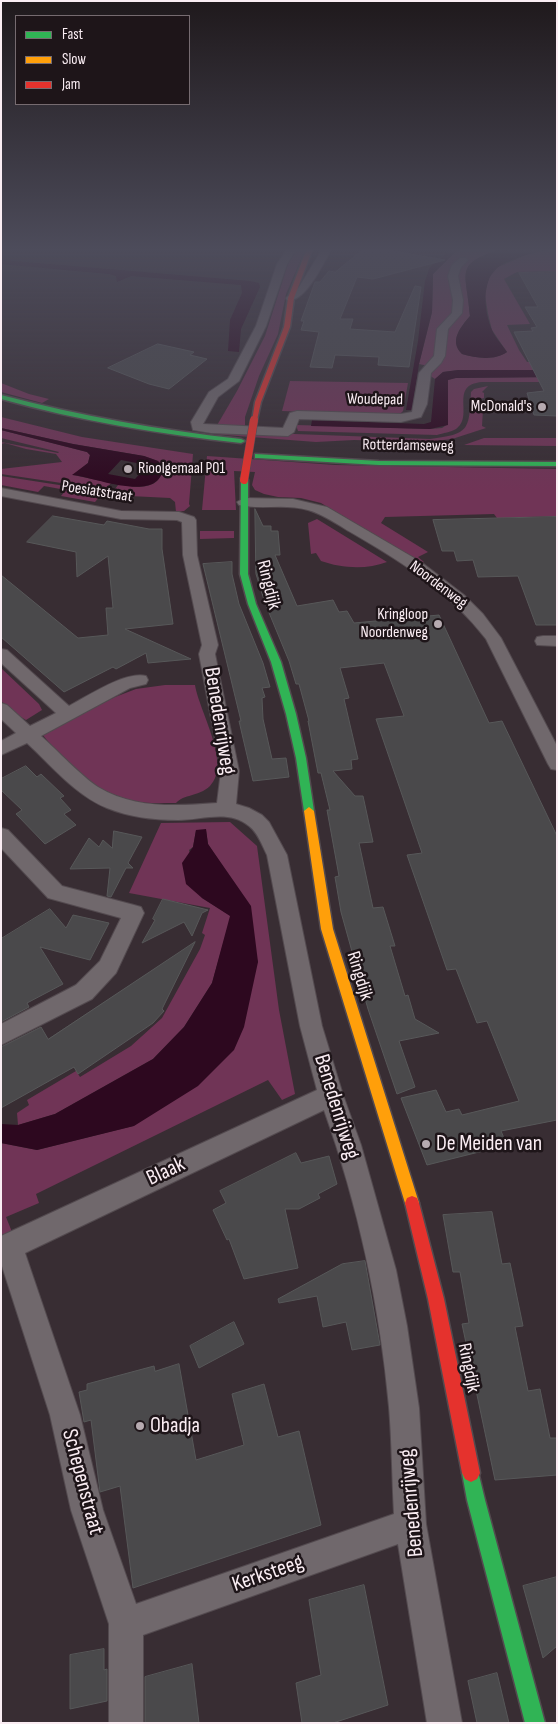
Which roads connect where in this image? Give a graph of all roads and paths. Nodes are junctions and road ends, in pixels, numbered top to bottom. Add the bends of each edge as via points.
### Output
1 (259, 328) edge
2 (286, 328) edge
3 (444, 328) edge
4 (1, 397) edge
5 (241, 441) dead end
6 (258, 456) dead end
7 (557, 464) edge
8 (1, 492) edge
9 (244, 502) junction
10 (187, 518) joint
11 (1, 654) edge
12 (140, 680) dead end
13 (1, 709) edge
14 (68, 714) junction
15 (29, 734) junction
16 (1, 749) edge
17 (557, 764) edge
18 (226, 809) junction
19 (1, 835) edge
20 (1, 1035) edge
21 (331, 1095) junction
22 (5, 1248) edge
23 (410, 1524) junction
24 (126, 1624) junction
25 (126, 1723) edge
26 (445, 1723) edge
27 (535, 1723) edge

1 - 3 street, Woudepad via 233,381 213,395 197,422 198,427 288,432 297,415 411,417 418,414 425,373 438,360
2 - 9 street, Ringdijk, bridge via 258,402 244,480
4 - 5 street via 97,421
6 - 7 street, Rotterdamseweg via 378,462
8 - 10 street, Poesiatstraat via 121,515
9 - 17 street, Noordenweg via 289,502 322,510 422,571 465,603 493,638
9 - 27 street, Ringdijk via 244,574 291,714 301,758 327,929 406,1180 436,1299 476,1500
10 - 18 street, Benedenrijweg via 190,522 190,555 210,645 208,654 230,771
11 - 14 street
12 - 14 street via 124,684
13 - 15 street
14 - 15 street
15 - 16 street
15 - 18 street via 90,791 114,803 137,810 180,813
18 - 21 street, Benedenrijweg via 255,820 277,856 311,1026
19 - 20 street via 55,892 134,912 108,967 84,992
21 - 22 street, Blaak
21 - 23 street, Benedenrijweg via 349,1146 380,1261 393,1326 404,1408
22 - 24 street, Schepenstraat via 65,1415 87,1510
23 - 24 street, Kerksteeg
23 - 26 street, Benedenrijweg
24 - 25 street, Schepenstraat

